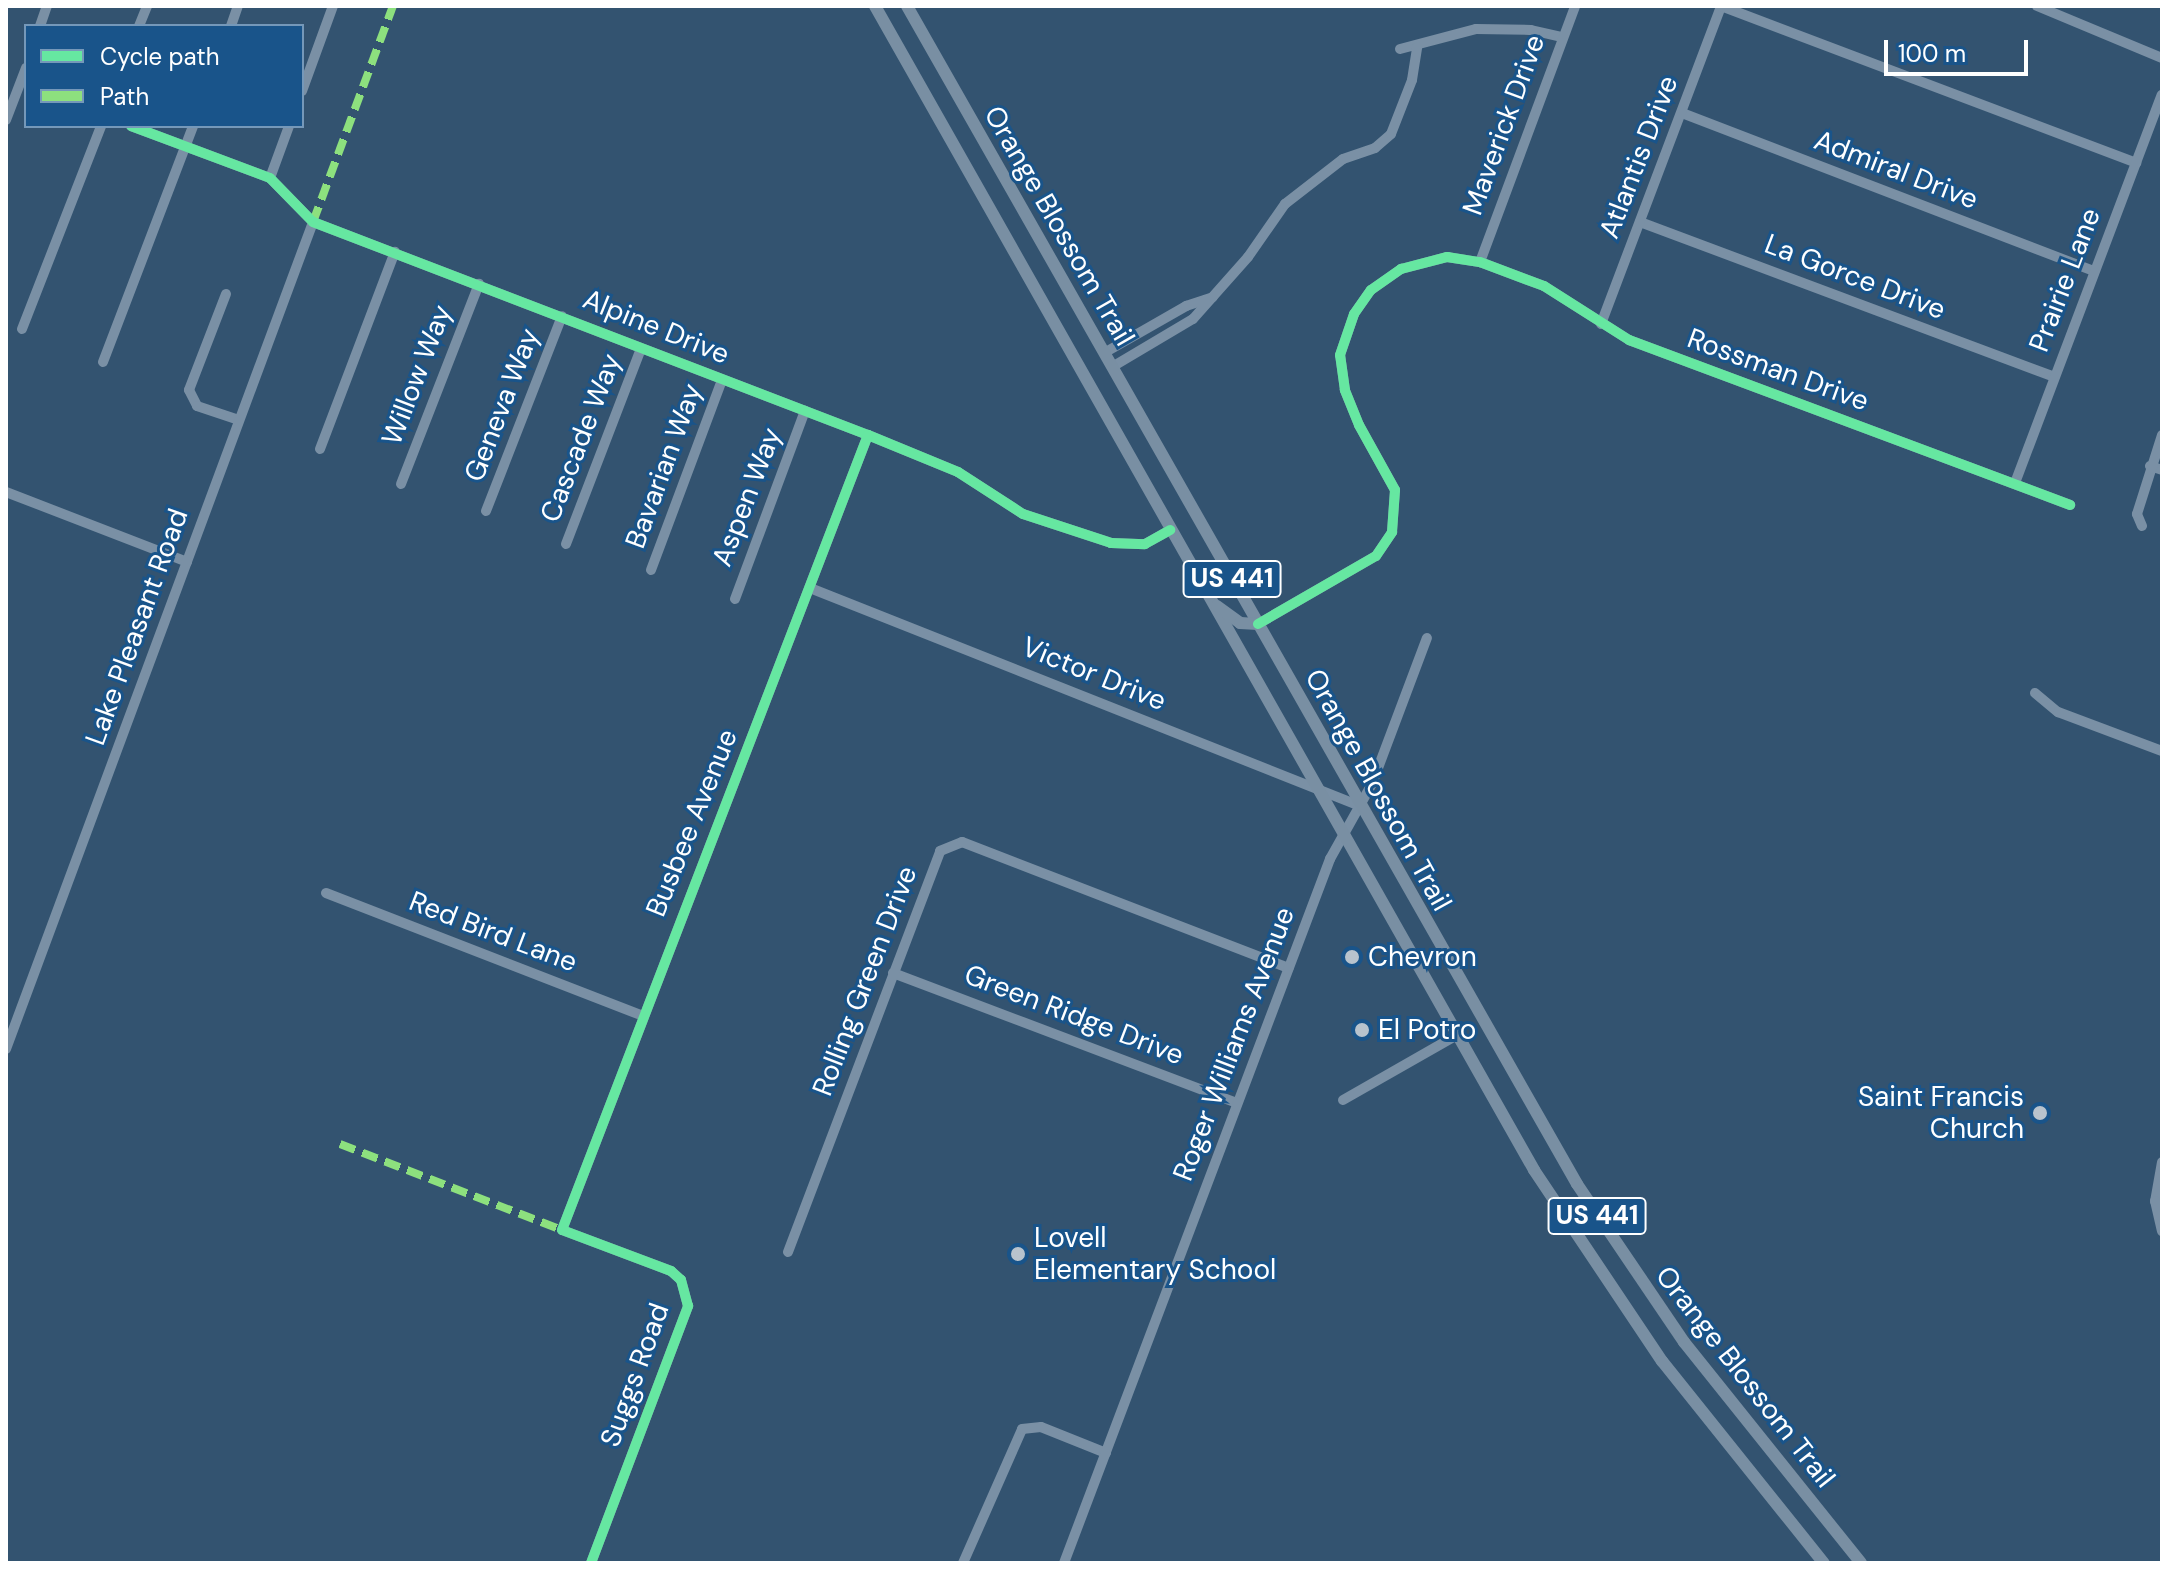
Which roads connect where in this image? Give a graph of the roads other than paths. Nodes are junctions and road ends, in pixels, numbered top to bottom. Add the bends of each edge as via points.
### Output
1 (333, 6) edge
2 (875, 6) edge
3 (907, 6) edge
4 (1575, 6) edge
5 (1721, 6) edge
6 (2037, 6) edge
7 (1562, 37) junction
8 (1417, 47) junction
9 (1400, 49) dead end
10 (2162, 58) edge
11 (23, 85) edge
12 (304, 86) edge
13 (2162, 95) edge
14 (1682, 113) junction
15 (6, 120) edge
16 (100, 128) edge
17 (136, 128) edge
18 (192, 128) edge
19 (288, 128) edge
20 (984, 141) junction
21 (184, 148) junction
22 (959, 155) junction
23 (2136, 163) junction
24 (270, 178) junction
25 (313, 222) junction
26 (1640, 222) junction
27 (395, 252) junction
28 (1480, 262) junction
29 (2093, 271) junction
30 (479, 284) junction
31 (226, 294) dead end
32 (1215, 297) junction
33 (562, 316) junction
34 (1601, 324) junction
35 (22, 329) dead end
36 (641, 349) junction
37 (1104, 353) junction
38 (103, 362) dead end
39 (1112, 367) junction
40 (2054, 377) junction
41 (722, 380) junction
42 (805, 411) junction
43 (236, 419) junction
44 (868, 435) junction
45 (2162, 435) edge
46 (320, 449) dead end
47 (2150, 466) junction
48 (2162, 470) edge
49 (2015, 483) junction
50 (401, 484) dead end
51 (6, 492) edge
52 (2070, 505) dead end
53 (486, 511) dead end
54 (2142, 526) dead end
55 (1170, 530) junction
56 (566, 544) dead end
57 (187, 562) junction
58 (651, 570) dead end
59 (810, 588) junction
60 (735, 599) dead end
61 (1211, 602) junction
62 (1258, 624) junction
63 (1427, 638) dead end
64 (2035, 693) dead end
65 (2162, 751) edge
66 (1316, 787) junction
67 (1360, 806) junction
68 (1343, 835) junction
69 (326, 893) dead end
70 (1289, 968) junction
71 (893, 973) junction
72 (643, 1016) junction
73 (1481, 1022) junction
74 (1457, 1035) junction
75 (6, 1049) edge
76 (1343, 1100) dead end
77 (1237, 1103) junction
78 (2162, 1162) edge
79 (562, 1230) joint
80 (2162, 1231) edge
81 (1612, 1239) junction
82 (788, 1252) dead end
83 (1589, 1255) junction
84 (1764, 1445) junction
85 (1106, 1453) junction
86 (1743, 1463) junction
87 (591, 1563) edge
88 (963, 1563) edge
89 (1064, 1563) edge
90 (1824, 1563) edge
91 (1861, 1563) edge

1 - 12 street
2 - 22 main road, Orange Blossom Trail / US 441
3 - 20 main road, Orange Blossom Trail / US 441
4 - 7 street, Maverick Drive
5 - 14 street, Atlantis Drive
5 - 23 street
6 - 10 street
7 - 8 street via 1520,28 1476,29
7 - 28 street, Maverick Drive
8 - 9 street
8 - 32 street via 1412,80 1391,134 1375,148 1343,159 1285,204
11 - 15 street
13 - 23 street, Prairie Lane
14 - 26 street, Atlantis Drive
14 - 29 street, Admiral Drive
16 - 35 street
17 - 21 street, Alpine Drive
18 - 21 street
19 - 24 street
20 - 22 main road
20 - 37 main road, Orange Blossom Trail / US 441
21 - 24 street, Alpine Drive
21 - 38 street
22 - 55 main road, Orange Blossom Trail / US 441
23 - 29 street, Prairie Lane
24 - 25 street, Alpine Drive
25 - 27 street, Alpine Drive
25 - 43 street, Lake Pleasant Road
26 - 34 street, Atlantis Drive
26 - 40 street, La Gorce Drive
27 - 30 street, Alpine Drive
27 - 46 street
28 - 34 street, Rossman Drive via 1544,286
28 - 62 street, Rossman Drive via 1447,257 1401,269 1371,290 1354,314 1340,355 1345,390 1395,490 1395,524 1376,556
29 - 40 street, Prairie Lane
30 - 33 street, Alpine Drive
30 - 50 street, Willow Way
31 - 43 street via 189,390 197,406
32 - 37 street via 1186,306
32 - 39 street via 1193,319
33 - 36 street, Alpine Drive
33 - 53 street, Geneva Way
34 - 49 street, Rossman Drive via 1629,340
36 - 41 street, Alpine Drive
36 - 56 street, Cascade Way
37 - 39 main road, Orange Blossom Trail / US 441
39 - 62 main road, Orange Blossom Trail / US 441
40 - 49 street, Prairie Lane
41 - 42 street, Alpine Drive
41 - 58 street, Bavarian Way
42 - 44 street, Alpine Drive
42 - 60 street, Aspen Way
43 - 57 street, Lake Pleasant Road
44 - 55 street, Alpine Drive via 958,472 1023,514 1111,543 1145,544
44 - 59 street, Busbee Avenue
45 - 47 street
47 - 48 street
47 - 54 street via 2137,514
49 - 52 street, Rossman Drive
51 - 57 street
55 - 61 main road, Orange Blossom Trail / US 441
57 - 75 street, Lake Pleasant Road
59 - 66 street, Victor Drive
59 - 72 street, Busbee Avenue
61 - 62 main road via 1240,623
61 - 66 main road, Orange Blossom Trail / US 441
62 - 67 main road, Orange Blossom Trail / US 441
63 - 67 street, Roger Williams Avenue
64 - 65 street via 2058,712
66 - 67 street, Victor Drive
66 - 68 main road, Orange Blossom Trail / US 441
67 - 68 street, Roger Williams Avenue
67 - 73 main road, Orange Blossom Trail / US 441
68 - 70 street, Roger Williams Avenue
68 - 74 main road, Orange Blossom Trail / US 441
69 - 72 street, Red Bird Lane
70 - 71 street, Rolling Green Drive via 962,842 940,851
70 - 77 street, Roger Williams Avenue
71 - 77 street, Green Ridge Drive
71 - 82 street, Rolling Green Drive
72 - 79 street, Busbee Avenue
73 - 74 main road
73 - 81 main road, Orange Blossom Trail / US 441
74 - 76 street
74 - 83 main road, Orange Blossom Trail / US 441
77 - 85 street, Roger Williams Avenue
78 - 80 street via 2155,1201
79 - 87 street, Suggs Road via 671,1271 681,1280 688,1306
81 - 83 main road
81 - 84 main road, Orange Blossom Trail / US 441
83 - 86 main road, Orange Blossom Trail / US 441
84 - 86 main road
84 - 91 main road, Orange Blossom Trail / US 441
85 - 88 street via 1041,1427 1022,1429
85 - 89 street, Roger Williams Avenue
86 - 90 main road, Orange Blossom Trail / US 441

